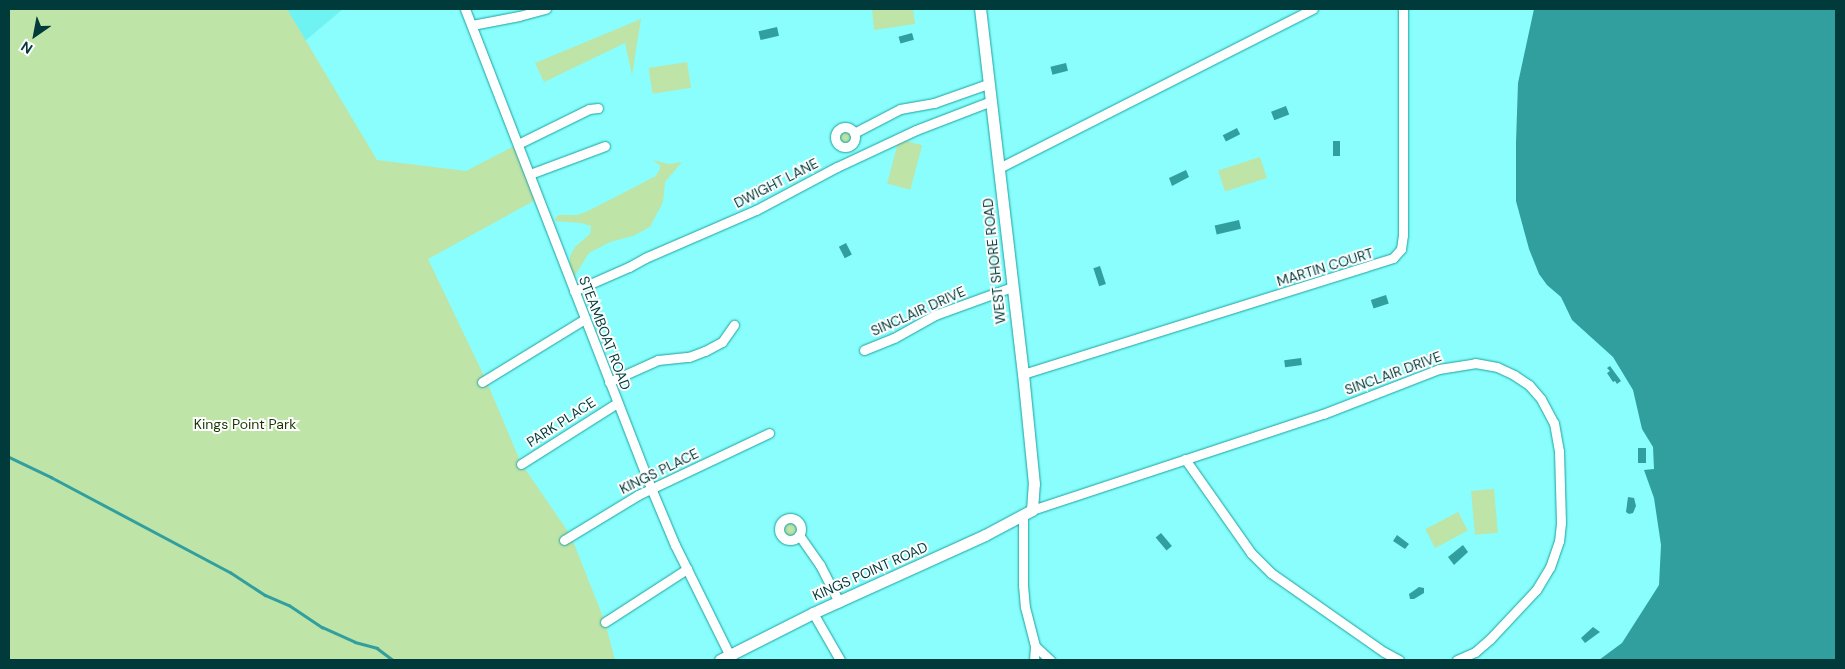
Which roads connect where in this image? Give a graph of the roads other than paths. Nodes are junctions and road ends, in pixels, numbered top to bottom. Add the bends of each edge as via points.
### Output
1 (465, 9) edge
2 (546, 9) edge
3 (980, 9) edge
4 (1313, 9) edge
5 (1403, 9) edge
6 (472, 25) junction
7 (988, 84) junction
8 (990, 101) junction
9 (598, 108) dead end
10 (854, 133) dead end
11 (518, 144) junction
12 (605, 146) dead end
13 (999, 168) junction
14 (530, 174) junction
15 (1012, 286) junction
16 (574, 291) junction
17 (585, 319) junction
18 (734, 325) dead end
19 (864, 350) dead end
20 (1022, 374) junction
21 (482, 382) dead end
22 (609, 382) junction
23 (617, 403) junction
24 (769, 433) dead end
25 (1185, 459) junction
26 (521, 464) dead end
27 (651, 488) junction
28 (1027, 513) junction
29 (798, 536) dead end
30 (564, 540) dead end
31 (686, 569) junction
32 (838, 602) junction
33 (813, 613) junction
34 (606, 622) dead end
35 (1035, 646) junction
36 (727, 658) edge
37 (840, 660) edge
38 (1034, 660) edge
39 (1050, 660) edge
40 (1399, 660) edge
41 (1458, 660) edge

1 - 6 street, STEAMBOAT ROAD
2 - 6 street
3 - 7 main road, WEST SHORE ROAD
4 - 13 street
5 - 20 street, MARTIN COURT via 1403,235 1401,249 1394,258
6 - 11 street, STEAMBOAT ROAD
7 - 8 main road, WEST SHORE ROAD
7 - 10 street via 934,103 900,109
8 - 13 main road, WEST SHORE ROAD
8 - 16 street, DWIGHT LANE via 916,130 756,210
9 - 11 street via 589,108
11 - 14 street, STEAMBOAT ROAD
12 - 14 street
13 - 15 main road, WEST SHORE ROAD
14 - 16 street, STEAMBOAT ROAD
15 - 19 street, SINCLAIR DRIVE via 935,315 894,338
15 - 20 main road, WEST SHORE ROAD
16 - 17 street, STEAMBOAT ROAD
17 - 21 street
17 - 22 street, STEAMBOAT ROAD
18 - 22 street via 722,342 704,351 689,357 658,360
20 - 28 main road, WEST SHORE ROAD via 1034,484
22 - 23 street, STEAMBOAT ROAD
23 - 26 street, PARK PLACE
23 - 27 street, STEAMBOAT ROAD
24 - 27 street, KINGS PLACE
25 - 28 street, SINCLAIR DRIVE
25 - 40 street via 1251,553 1271,573
25 - 41 street, SINCLAIR DRIVE via 1323,414 1457,365 1475,363 1497,367 1530,385 1548,410 1557,435 1559,541 1550,568 1536,590 1490,639 1475,652
27 - 30 street, KINGS PLACE
27 - 31 street, STEAMBOAT ROAD
28 - 32 main road, KINGS POINT ROAD
28 - 35 street via 1025,608
29 - 32 street via 814,555
31 - 34 street
31 - 36 street, STEAMBOAT ROAD
32 - 33 main road, KINGS POINT ROAD
33 - 36 main road, KINGS POINT ROAD
33 - 37 street
35 - 38 street
35 - 39 street

